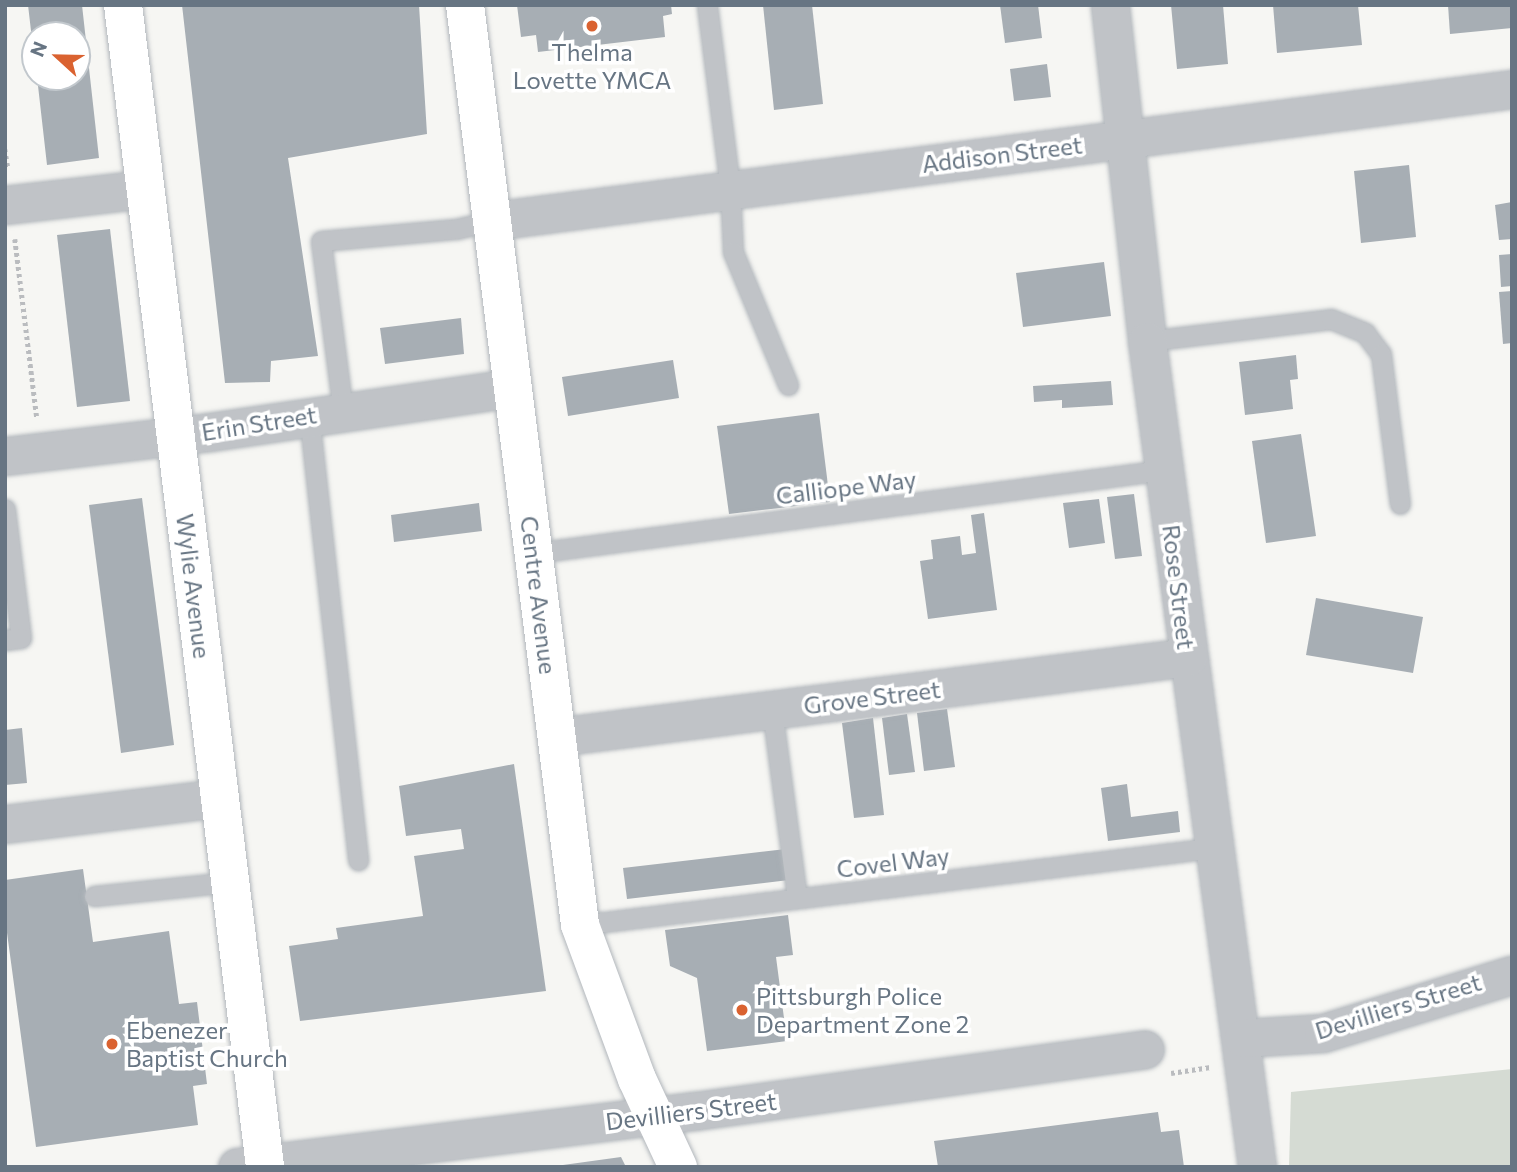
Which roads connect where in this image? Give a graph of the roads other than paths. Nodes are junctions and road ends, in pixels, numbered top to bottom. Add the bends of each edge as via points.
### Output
1 (122, 5) edge
2 (465, 5) edge
3 (707, 5) edge
4 (1110, 5) edge
5 (1512, 89) edge
6 (1126, 138) junction
7 (730, 188) junction
8 (145, 190) junction
9 (9, 203) edge
10 (492, 221) junction
11 (1147, 341) junction
12 (789, 385) dead end
13 (513, 388) junction
14 (326, 413) junction
15 (175, 436) junction
16 (5, 456) edge
17 (1164, 470) junction
18 (1400, 504) dead end
19 (5, 509) edge
20 (534, 553) junction
21 (5, 640) edge
22 (1188, 657) junction
23 (772, 710) junction
24 (556, 737) junction
25 (220, 798) junction
26 (5, 824) edge
27 (1212, 848) junction
28 (358, 860) dead end
29 (230, 882) junction
30 (94, 896) dead end
31 (797, 898) junction
32 (580, 925) junction
33 (1512, 975) edge
34 (1243, 1038) junction
35 (1144, 1049) dead end
36 (655, 1116) junction
37 (417, 1156) edge
38 (256, 1165) edge
39 (678, 1167) edge
40 (1257, 1167) edge

1 - 8 main road, Wylie Avenue
2 - 10 main road, Centre Avenue
3 - 7 lane
4 - 6 street, Rose Street
5 - 6 street, Addison Street
6 - 7 street, Addison Street
6 - 11 street, Rose Street
7 - 10 street, Addison Street
7 - 12 lane via 733,252
8 - 9 street
8 - 15 main road, Wylie Avenue
10 - 13 main road, Centre Avenue
10 - 14 lane via 456,229 321,241
11 - 17 street, Rose Street
11 - 18 lane via 1331,318 1365,333 1381,354
13 - 14 street, Erin Street
13 - 20 main road, Centre Avenue
14 - 15 street, Erin Street
14 - 28 lane
15 - 16 street, Erin Street
15 - 25 main road, Wylie Avenue
17 - 20 lane, Calliope Way
17 - 22 street, Rose Street
19 - 21 lane via 21,638
20 - 24 main road, Centre Avenue
22 - 23 street, Grove Street
22 - 27 street, Rose Street
23 - 24 street, Grove Street
23 - 31 lane
24 - 32 main road, Centre Avenue
25 - 26 street
25 - 29 main road, Wylie Avenue
27 - 31 lane, Covel Way
27 - 34 street, Rose Street
29 - 30 lane
29 - 38 main road, Wylie Avenue
31 - 32 lane, Covel Way
32 - 36 main road, Centre Avenue via 607,1005
33 - 34 street, Devilliers Street via 1323,1033
34 - 40 street, Rose Street
35 - 36 street, Devilliers Street
36 - 37 street, Devilliers Street
36 - 39 main road, Centre Avenue
37 - 38 street, Devilliers Street

